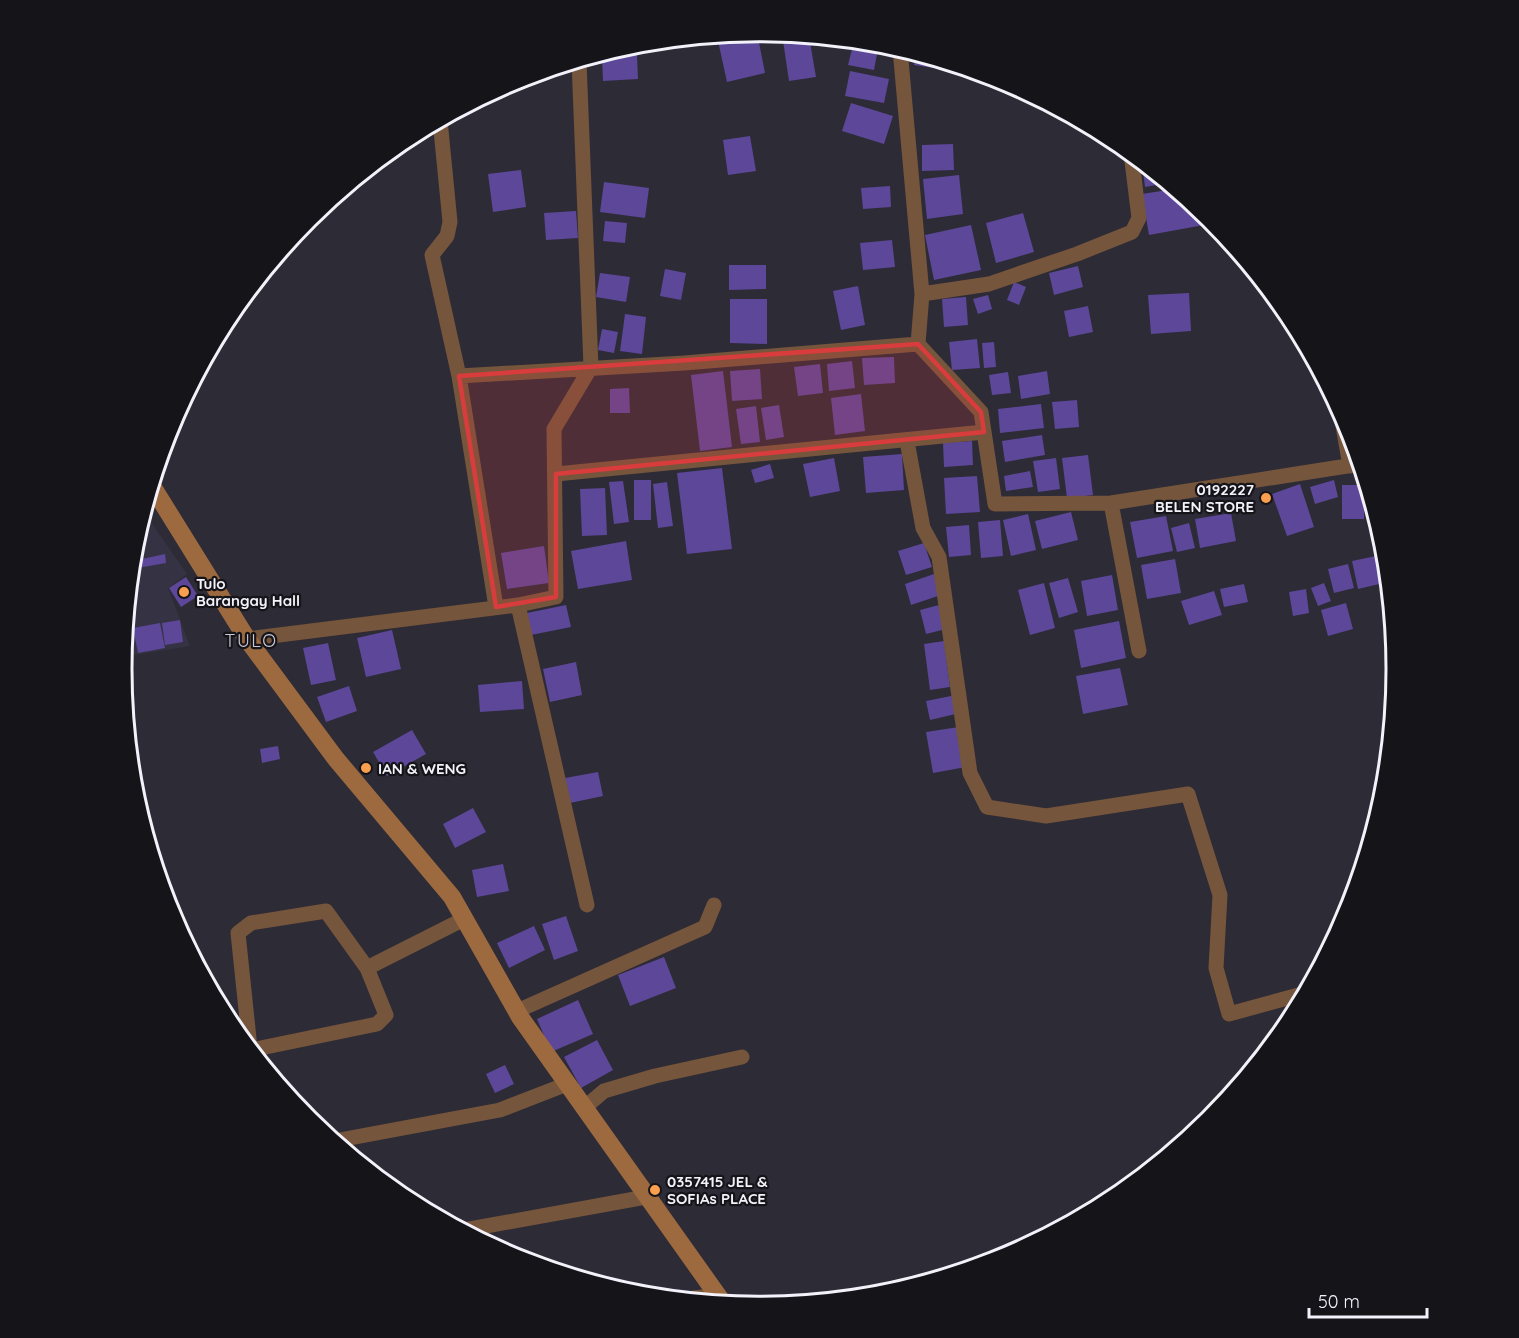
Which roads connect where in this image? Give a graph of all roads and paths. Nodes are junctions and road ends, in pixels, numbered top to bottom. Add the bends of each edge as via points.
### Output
1 (901, 58) edge
2 (579, 68) edge
3 (441, 129) edge
4 (1133, 166) edge
5 (922, 294) junction
6 (918, 344) junction
7 (591, 367) junction
8 (459, 376) junction
9 (984, 432) junction
10 (907, 441) junction
11 (1352, 465) edge
12 (556, 474) junction
13 (158, 495) edge
14 (1111, 502) junction
15 (518, 605) junction
16 (496, 607) junction
17 (247, 639) junction
18 (1139, 651) dead end
19 (587, 905) dead end
20 (714, 905) dead end
21 (464, 919) junction
22 (368, 968) junction
23 (1293, 996) edge
24 (517, 1011) junction
25 (249, 1033) edge
26 (259, 1047) edge
27 (741, 1057) dead end
28 (567, 1084) junction
29 (584, 1108) junction
30 (345, 1139) edge
31 (646, 1197) junction
32 (476, 1228) edge
33 (717, 1295) edge

1 - 5 street
2 - 7 street
3 - 8 street via 450,222 447,236 432,255
4 - 5 street via 1139,218 1132,232 988,284
5 - 6 street
6 - 7 street
6 - 9 street via 981,412
7 - 8 street
7 - 12 street via 554,429
8 - 16 street
9 - 10 street
9 - 14 street via 995,504
10 - 12 street
10 - 23 street via 923,528 939,557 970,773 987,807 1046,816 1188,794 1220,895 1216,968 1229,1014
11 - 14 street
12 - 15 street via 556,597
13 - 17 street
14 - 18 street
15 - 16 street
15 - 19 street
16 - 17 street
17 - 21 street via 336,759 452,897
20 - 24 street via 705,927
21 - 22 street
21 - 24 street
22 - 25 street via 326,910 251,923 238,933
22 - 26 street via 386,1015 377,1024
24 - 28 street
27 - 29 street via 604,1091
28 - 29 street
28 - 30 street via 500,1110
29 - 31 street
31 - 32 street
31 - 33 street

